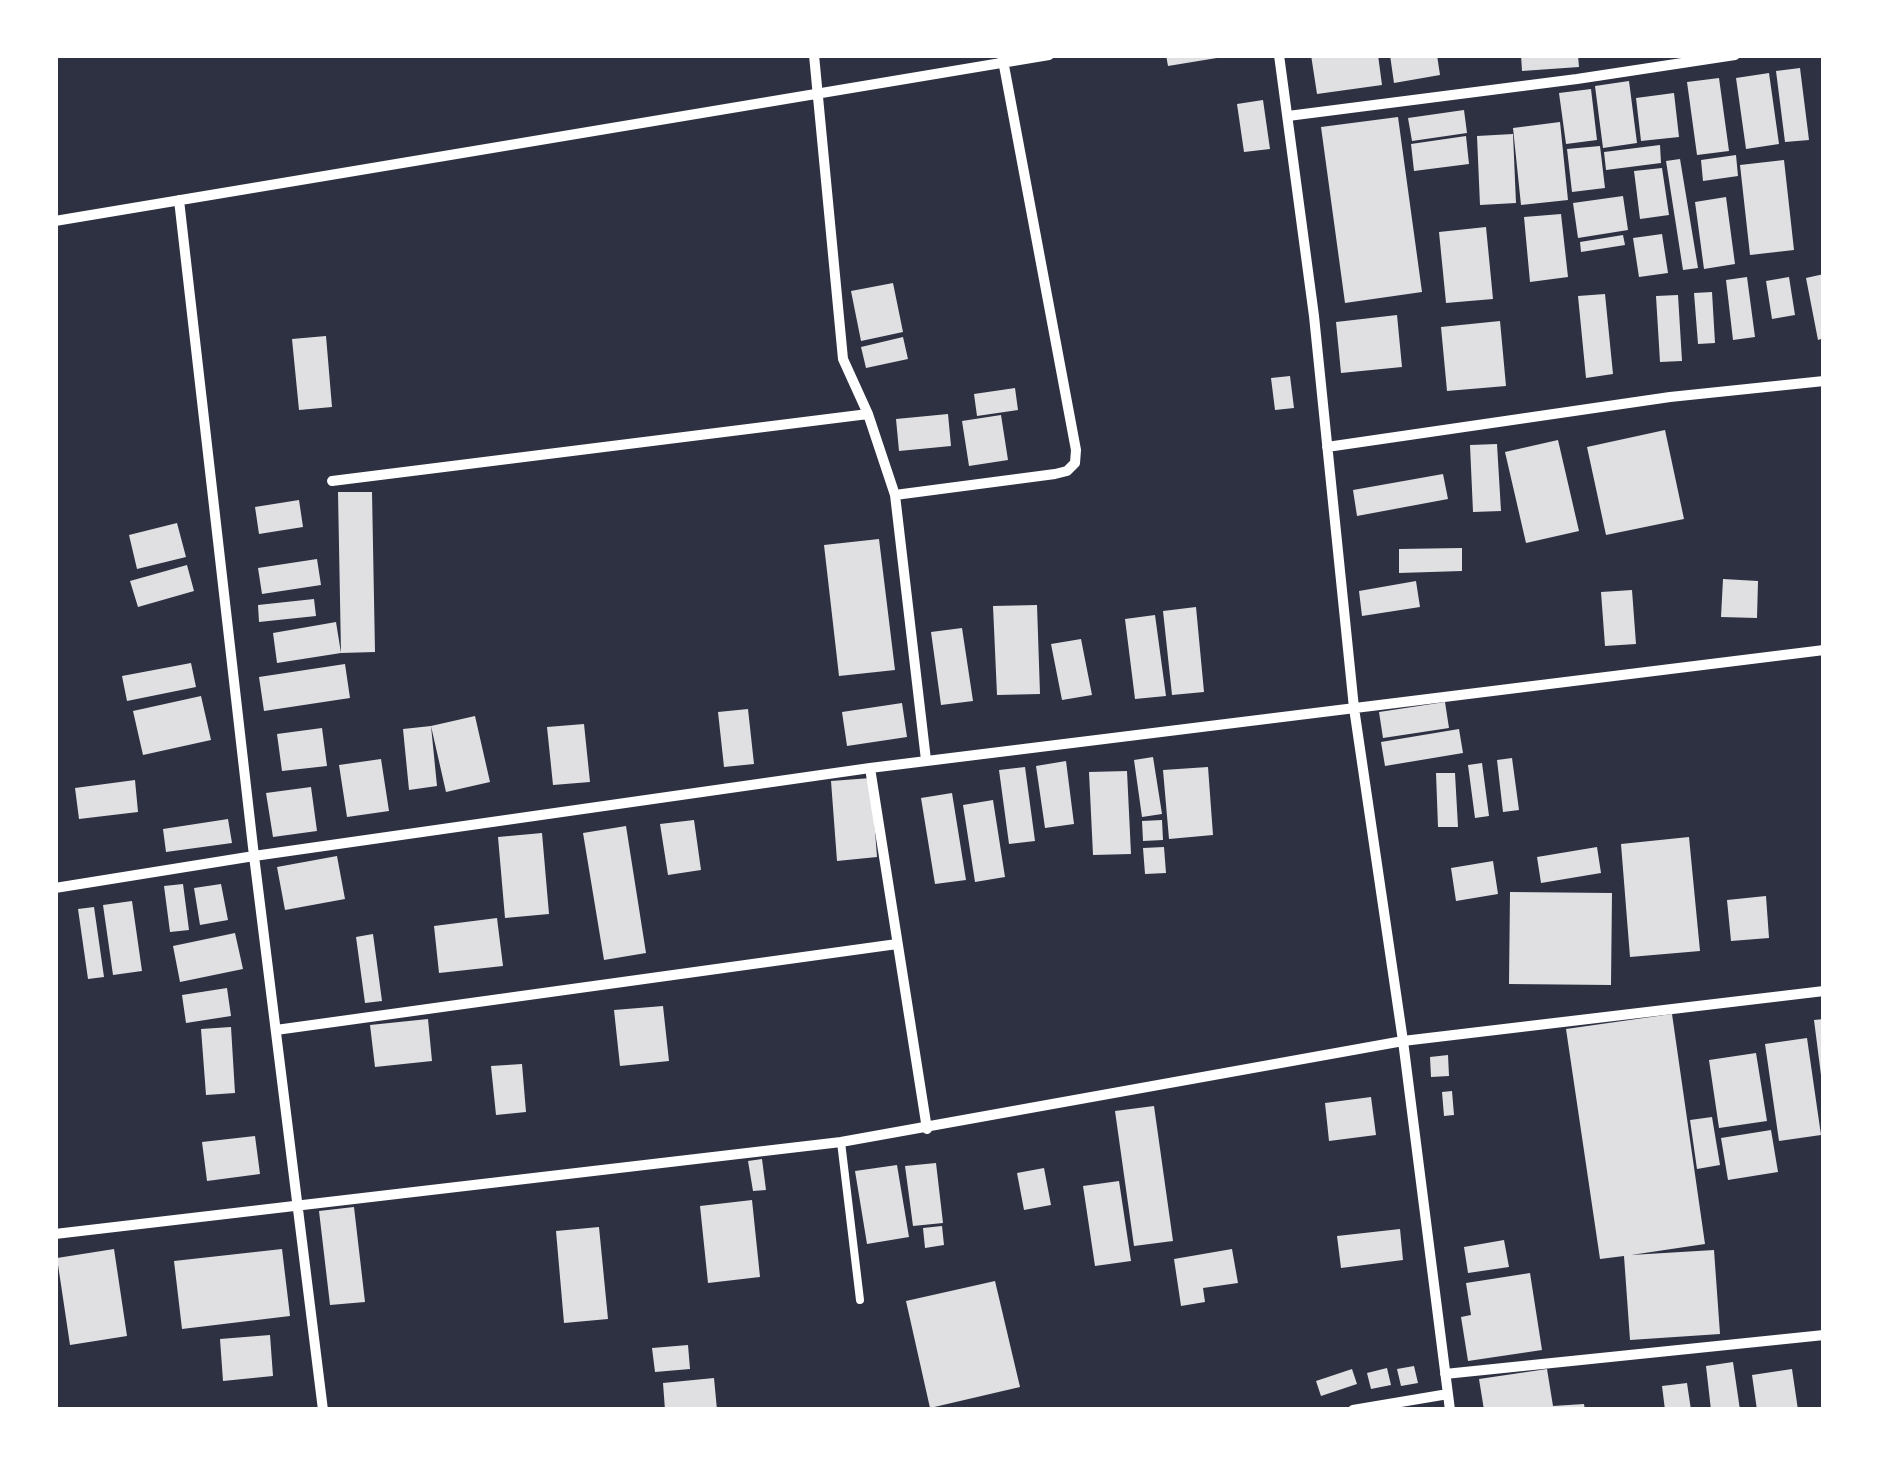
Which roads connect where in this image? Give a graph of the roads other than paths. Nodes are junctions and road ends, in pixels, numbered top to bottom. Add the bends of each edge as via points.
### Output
1 (814, 55) edge
2 (1048, 55) edge
3 (1279, 55) edge
4 (1735, 55) edge
5 (1003, 60) edge
6 (818, 96) junction
7 (1288, 116) junction
8 (179, 200) junction
9 (55, 222) edge
10 (1824, 382) edge
11 (868, 414) junction
12 (1327, 448) junction
13 (332, 481) dead end
14 (895, 495) junction
15 (1824, 650) edge
16 (1354, 708) junction
17 (926, 760) junction
18 (870, 768) junction
19 (254, 856) junction
20 (55, 888) edge
21 (897, 944) junction
22 (1824, 991) edge
23 (276, 1030) junction
24 (1403, 1041) junction
25 (927, 1129) junction
26 (841, 1142) junction
27 (299, 1203) junction
28 (55, 1234) edge
29 (860, 1300) dead end
30 (1824, 1335) edge
31 (1445, 1374) junction
32 (1448, 1394) junction
33 (323, 1410) edge
34 (1353, 1410) edge
35 (1450, 1410) edge

1 - 6 street
2 - 5 street
3 - 7 street
4 - 7 street
5 - 6 street
5 - 14 street via 1075,462 1055,474
6 - 8 street
6 - 11 street via 843,359
7 - 12 street
8 - 9 street
8 - 19 street
10 - 12 street via 1670,396
11 - 13 street
11 - 14 street
12 - 16 street
14 - 17 street
15 - 16 street
16 - 17 street
16 - 24 street
17 - 18 street
18 - 19 street
18 - 21 street
19 - 20 street
19 - 23 street
21 - 23 street
21 - 25 street
22 - 24 street
23 - 27 street
24 - 25 street
24 - 31 street
25 - 26 street
26 - 27 street
26 - 29 lane
27 - 28 street
27 - 33 street
30 - 31 street
31 - 32 street
32 - 34 street
32 - 35 street

